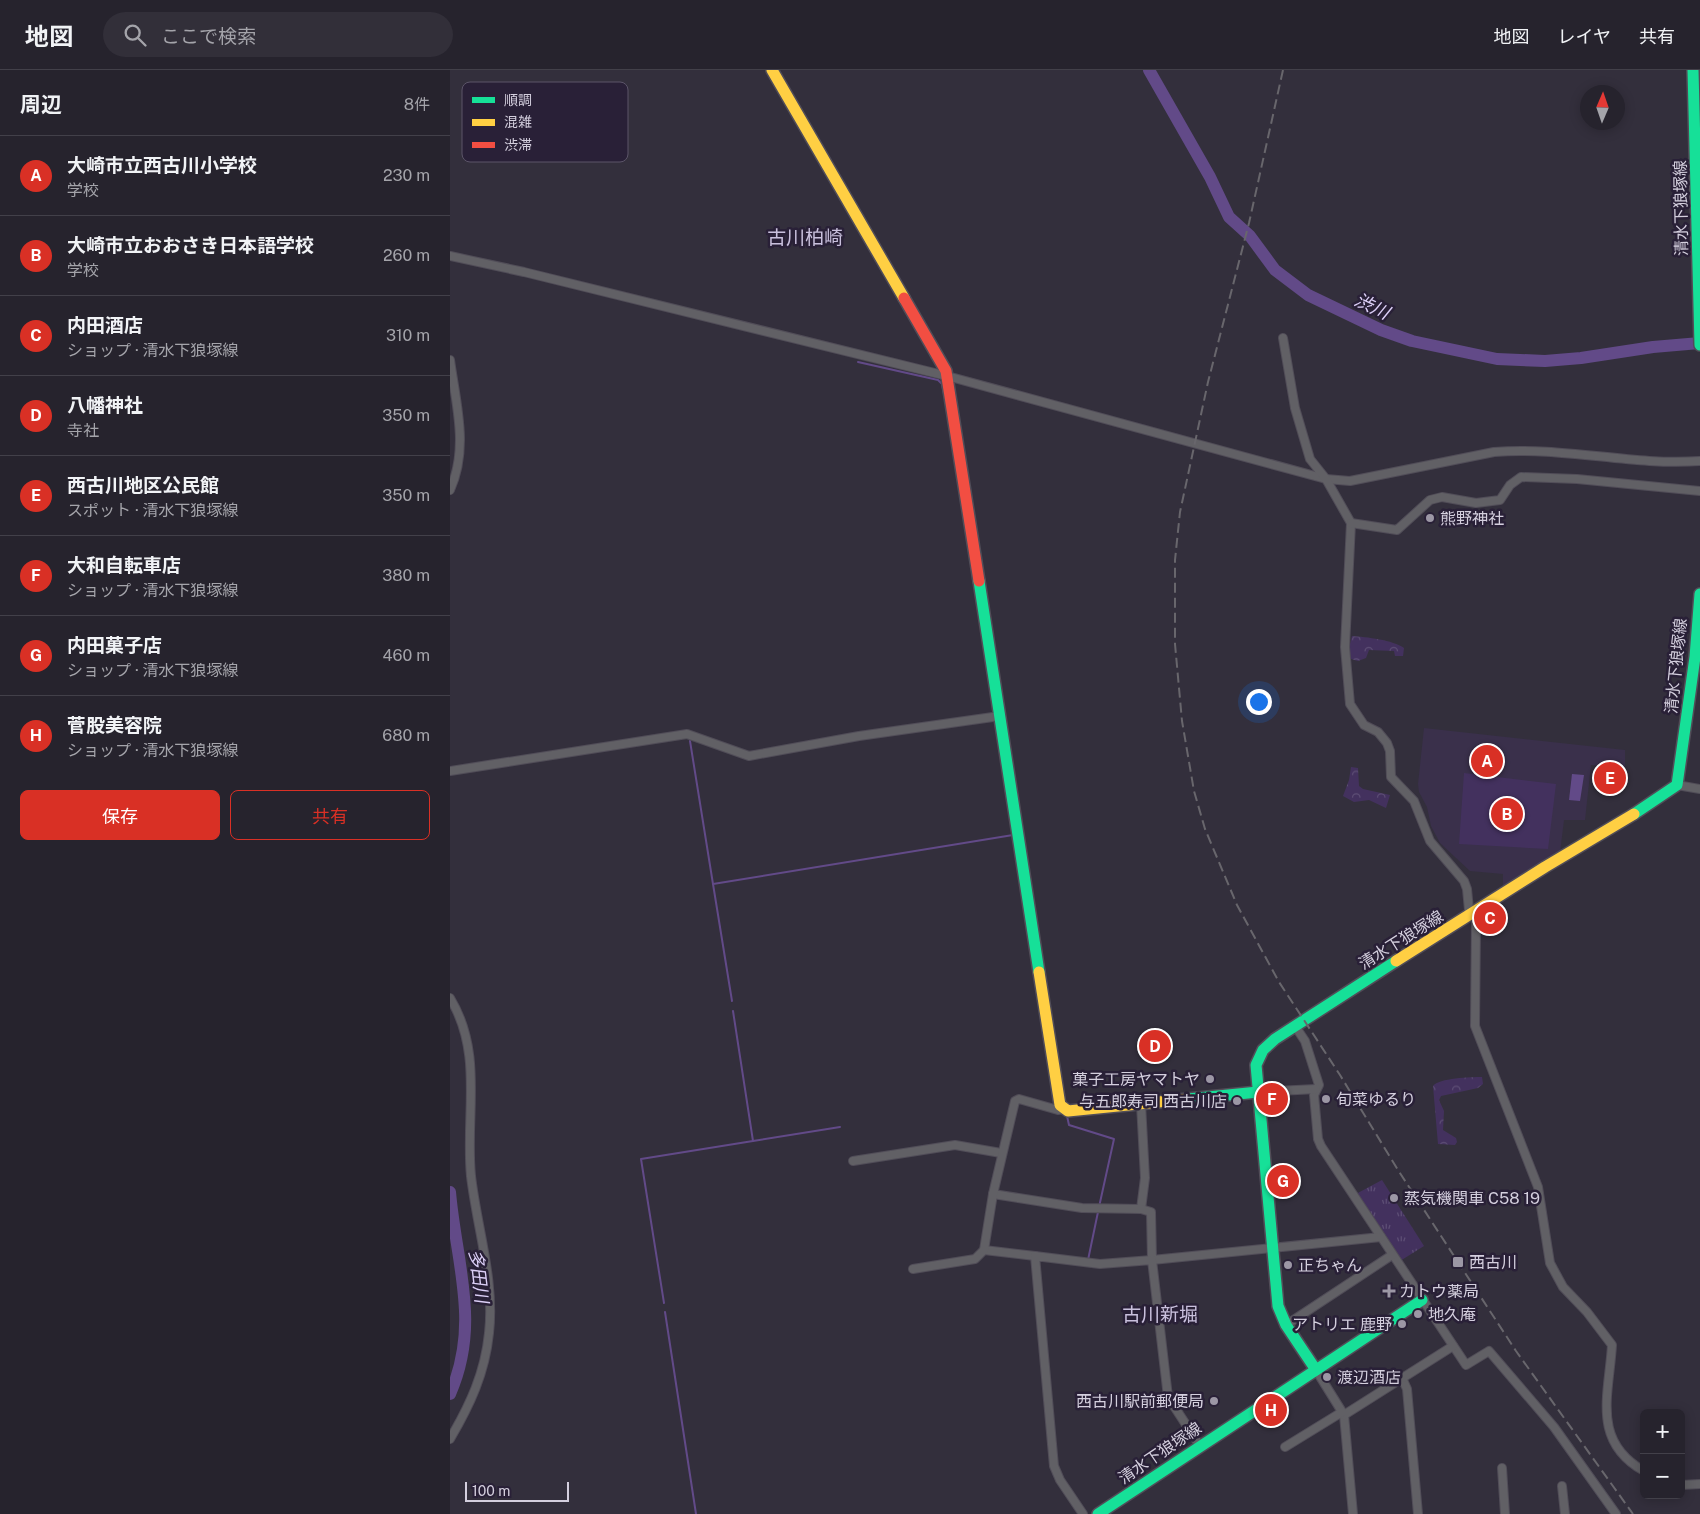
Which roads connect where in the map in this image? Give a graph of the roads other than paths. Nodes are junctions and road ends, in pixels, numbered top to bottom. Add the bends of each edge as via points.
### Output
1 (772, 70) edge
2 (1693, 70) edge
3 (450, 256) edge
4 (1699, 327) edge
5 (1283, 338) dead end
6 (1700, 345) edge
7 (450, 360) edge
8 (947, 376) junction
9 (1700, 460) edge
10 (1326, 479) junction
11 (450, 490) edge
12 (1700, 491) edge
13 (1351, 523) junction
14 (1700, 594) edge
15 (1697, 658) edge
16 (1000, 716) junction
17 (450, 771) edge
18 (1678, 785) junction
19 (1700, 789) edge
20 (1475, 912) junction
21 (450, 998) edge
22 (1296, 1026) junction
23 (1316, 1089) junction
24 (1258, 1092) junction
25 (1141, 1104) junction
26 (1064, 1109) junction
27 (1001, 1153) junction
28 (852, 1161) dead end
29 (993, 1194) junction
30 (1141, 1209) junction
31 (1381, 1237) junction
32 (1273, 1248) junction
33 (984, 1250) junction
34 (1392, 1255) junction
35 (1035, 1256) junction
36 (1152, 1260) junction
37 (913, 1269) dead end
38 (1422, 1300) junction
39 (1286, 1325) junction
40 (1453, 1346) junction
41 (1316, 1370) junction
42 (1402, 1378) junction
43 (1343, 1414) junction
44 (450, 1439) edge
45 (1200, 1446) junction
46 (1285, 1446) dead end
47 (1502, 1468) dead end
48 (1640, 1468) edge
49 (1700, 1484) edge
50 (1685, 1485) edge
51 (1562, 1486) dead end
52 (1083, 1514) edge
53 (1098, 1514) edge
54 (1353, 1514) edge
55 (1418, 1514) edge
56 (1505, 1514) edge
57 (1565, 1514) edge
58 (1616, 1514) edge

1 - 8 main road
2 - 4 main road, 清水下狼塚線
3 - 8 street
4 - 6 main road, 清水下狼塚線
5 - 10 street via 1295,408 1310,459
7 - 11 street via 461,449 458,472
8 - 10 street
8 - 16 main road
9 - 10 street via 1648,462 1518,450 1350,481
10 - 13 street
12 - 13 street via 1521,477 1510,485 1500,500 1476,503 1442,496 1430,500 1397,530
13 - 20 street via 1345,647 1350,704 1364,725 1378,732 1387,743 1391,777 1414,801 1430,841 1464,881 1469,910
14 - 15 main road, 清水下狼塚線
15 - 18 main road, 清水下狼塚線
16 - 17 street via 749,756 687,734
16 - 26 main road via 1060,1105
18 - 19 street
18 - 20 main road, 清水下狼塚線
20 - 22 main road, 清水下狼塚線
20 - 48 street via 1475,1026 1538,1188 1550,1263 1563,1287 1612,1345 1607,1415 1613,1443
21 - 44 street via 469,1045 471,1176 490,1308 480,1382
22 - 23 street via 1319,1084
22 - 24 main road, 清水下狼塚線 via 1269,1043 1260,1054 1256,1065
23 - 24 street
23 - 31 street via 1318,1139
24 - 25 main road
24 - 32 main road, 清水下狼塚線
25 - 26 main road
25 - 30 street via 1146,1178
26 - 27 street via 1014,1101
27 - 28 street via 955,1145
27 - 29 street
29 - 30 street via 1099,1209
29 - 33 street
30 - 36 street via 1151,1212
31 - 32 street
31 - 34 street
32 - 36 street
32 - 39 main road, 清水下狼塚線 via 1278,1306
33 - 35 street
33 - 37 street via 975,1258
34 - 38 street
34 - 39 street
35 - 36 street via 1100,1264
35 - 52 street via 1054,1466
36 - 45 street via 1168,1397
38 - 40 street
38 - 41 main road, 清水下狼塚線
39 - 41 main road, 清水下狼塚線
40 - 42 street
40 - 58 street via 1466,1365 1489,1351 1554,1427
41 - 43 street
41 - 45 main road, 清水下狼塚線
42 - 43 street
42 - 55 street via 1407,1389
43 - 46 street
43 - 54 street
45 - 53 main road, 清水下狼塚線
47 - 56 street
49 - 50 street
51 - 57 street

